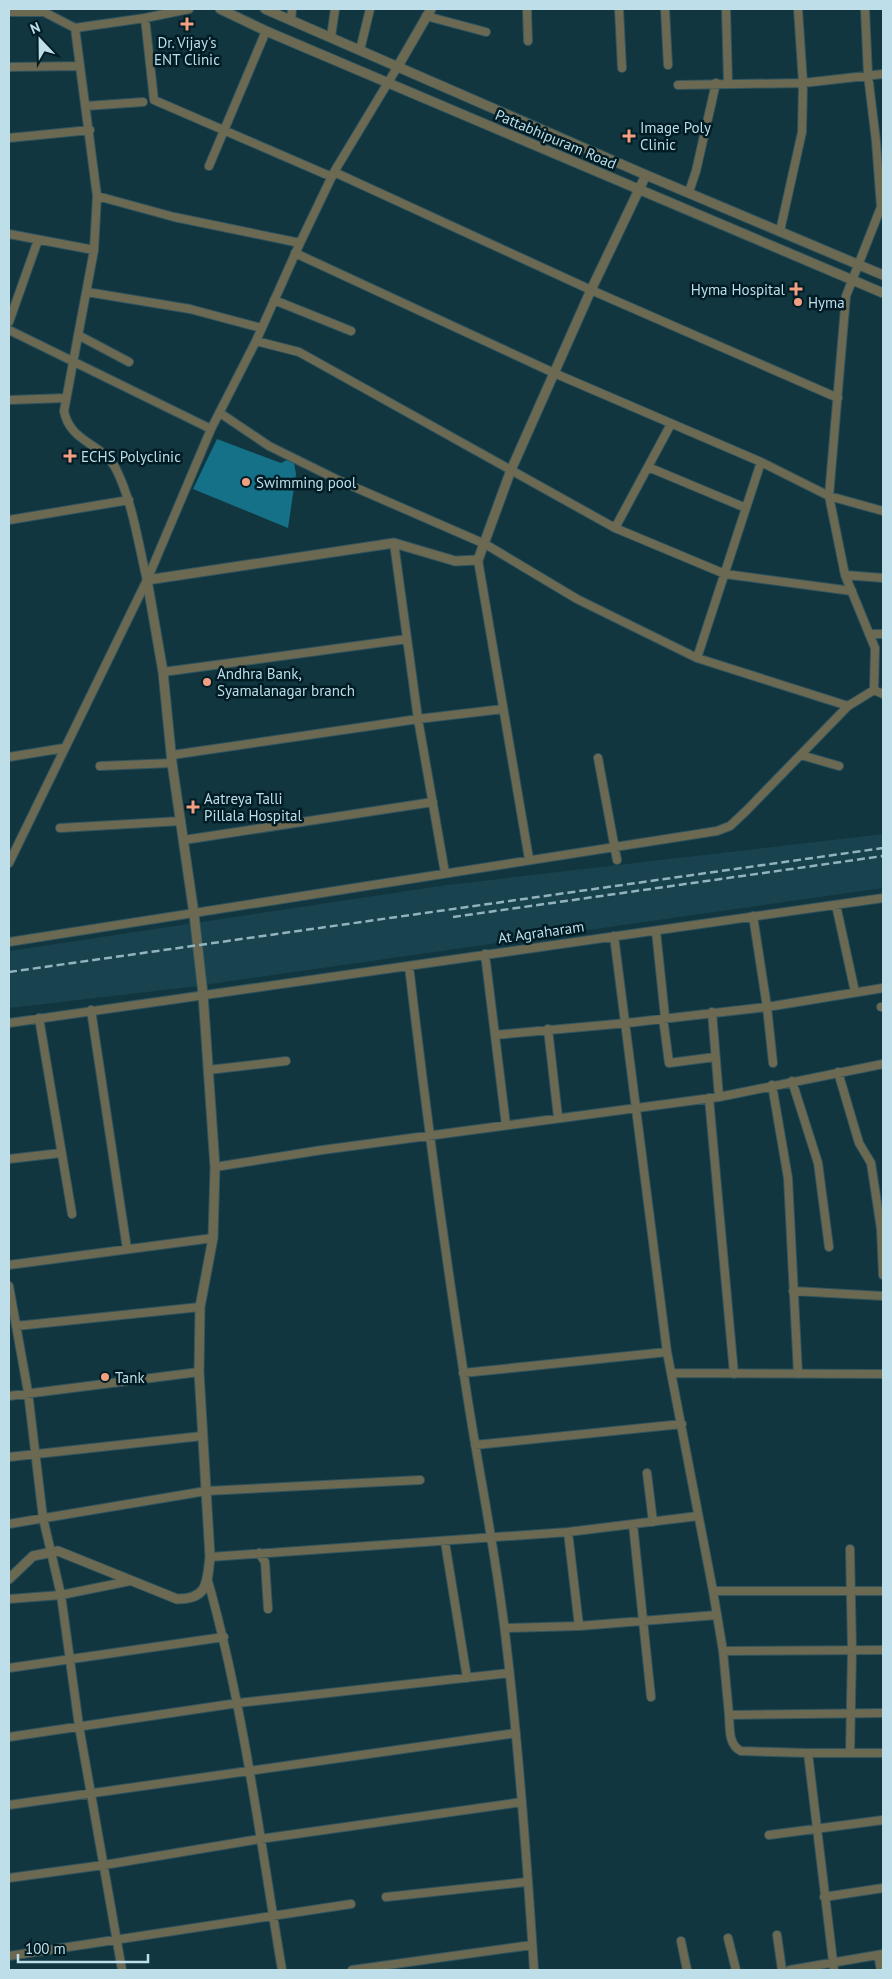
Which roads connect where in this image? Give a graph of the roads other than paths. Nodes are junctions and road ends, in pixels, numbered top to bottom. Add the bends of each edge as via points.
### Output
1 (189, 9) edge
2 (220, 9) edge
3 (265, 9) edge
4 (292, 9) edge
5 (335, 9) edge
6 (370, 9) edge
7 (527, 9) edge
8 (619, 9) edge
9 (665, 9) edge
10 (726, 9) edge
11 (798, 9) edge
12 (865, 9) edge
13 (9, 12) edge
14 (429, 13) edge
15 (145, 18) junction
16 (291, 20) junction
17 (75, 28) junction
18 (266, 31) junction
19 (486, 32) dead end
20 (331, 37) junction
21 (528, 41) dead end
22 (360, 50) junction
23 (668, 65) dead end
24 (9, 66) edge
25 (80, 66) junction
26 (398, 66) junction
27 (622, 68) dead end
28 (883, 74) edge
29 (868, 75) junction
30 (389, 82) junction
31 (728, 82) junction
32 (803, 82) junction
33 (716, 83) junction
34 (678, 85) dead end
35 (143, 102) dead end
36 (86, 106) junction
37 (90, 130) junction
38 (223, 130) junction
39 (9, 138) edge
40 (880, 140) edge
41 (209, 166) dead end
42 (333, 175) junction
43 (646, 176) junction
44 (640, 189) junction
45 (689, 192) junction
46 (98, 196) junction
47 (780, 231) junction
48 (9, 234) edge
49 (38, 240) junction
50 (300, 243) junction
51 (94, 250) junction
52 (295, 253) junction
53 (860, 265) junction
54 (883, 275) edge
55 (853, 279) junction
56 (591, 290) junction
57 (87, 292) junction
58 (883, 293) edge
59 (274, 300) junction
60 (9, 322) edge
61 (261, 328) junction
62 (9, 330) edge
63 (352, 331) dead end
64 (78, 335) junction
65 (256, 341) junction
66 (73, 361) junction
67 (128, 362) dead end
68 (554, 373) junction
69 (66, 398) junction
70 (838, 398) junction
71 (9, 400) edge
72 (220, 412) junction
73 (671, 424) junction
74 (212, 429) junction
75 (761, 462) junction
76 (648, 467) junction
77 (511, 470) junction
78 (830, 496) junction
79 (128, 500) junction
80 (746, 508) junction
81 (883, 511) edge
82 (9, 520) edge
83 (615, 528) junction
84 (394, 543) junction
85 (485, 544) junction
86 (478, 560) junction
87 (725, 574) junction
88 (845, 576) junction
89 (883, 578) edge
90 (147, 580) junction
91 (852, 590) junction
92 (869, 634) junction
93 (883, 634) edge
94 (407, 638) junction
95 (697, 658) junction
96 (163, 672) junction
97 (874, 690) junction
98 (883, 694) edge
99 (848, 706) junction
100 (503, 709) junction
101 (418, 719) junction
102 (64, 748) junction
103 (801, 755) junction
104 (9, 757) edge
105 (598, 758) dead end
106 (172, 759) junction
107 (100, 766) dead end
108 (839, 766) dead end
109 (434, 802) junction
110 (181, 821) junction
111 (60, 828) dead end
112 (184, 840) junction
113 (615, 846) junction
114 (529, 860) junction
115 (617, 860) dead end
116 (9, 863) edge
117 (445, 873) junction
118 (883, 898) edge
119 (836, 905) junction
120 (194, 914) junction
121 (753, 916) junction
122 (656, 930) junction
123 (614, 936) junction
124 (9, 942) edge
125 (485, 954) junction
126 (409, 966) junction
127 (883, 988) edge
128 (855, 992) junction
129 (203, 994) junction
130 (768, 1007) junction
131 (91, 1010) junction
132 (712, 1012) junction
133 (664, 1017) junction
134 (39, 1018) junction
135 (9, 1023) edge
136 (627, 1023) junction
137 (548, 1029) junction
138 (495, 1035) junction
139 (715, 1057) junction
140 (286, 1061) dead end
141 (773, 1064) dead end
142 (883, 1064) edge
143 (208, 1070) junction
144 (838, 1072) junction
145 (792, 1081) junction
146 (772, 1085) junction
147 (719, 1097) junction
148 (709, 1098) junction
149 (637, 1108) junction
150 (558, 1117) junction
151 (506, 1125) junction
152 (429, 1135) junction
153 (61, 1153) junction
154 (9, 1159) edge
155 (215, 1167) junction
156 (72, 1214) dead end
157 (882, 1229) edge
158 (213, 1238) junction
159 (828, 1247) dead end
160 (127, 1249) junction
161 (9, 1265) edge
162 (883, 1274) edge
163 (9, 1286) edge
164 (793, 1291) junction
165 (883, 1296) edge
166 (200, 1307) junction
167 (16, 1326) junction
168 (667, 1352) junction
169 (199, 1372) junction
170 (463, 1373) junction
171 (671, 1373) junction
172 (734, 1374) junction
173 (798, 1374) junction
174 (883, 1374) edge
175 (28, 1392) junction
176 (9, 1396) edge
177 (682, 1424) junction
178 (202, 1436) junction
179 (475, 1445) junction
180 (35, 1454) junction
181 (9, 1457) edge
182 (648, 1473) dead end
183 (420, 1480) dead end
184 (206, 1491) junction
185 (698, 1516) junction
186 (43, 1518) junction
187 (653, 1522) junction
188 (9, 1524) edge
189 (633, 1524) junction
190 (568, 1532) junction
191 (492, 1536) junction
192 (445, 1542) junction
193 (850, 1549) dead end
194 (50, 1551) junction
195 (259, 1553) junction
196 (210, 1557) junction
197 (9, 1579) edge
198 (130, 1580) junction
199 (208, 1581) junction
200 (713, 1591) junction
201 (852, 1591) junction
202 (883, 1591) edge
203 (61, 1595) junction
204 (9, 1599) edge
205 (268, 1609) dead end
206 (717, 1615) junction
207 (644, 1621) junction
208 (578, 1626) junction
209 (505, 1628) junction
210 (224, 1637) junction
211 (852, 1650) junction
212 (883, 1650) edge
213 (723, 1651) junction
214 (71, 1660) junction
215 (9, 1668) edge
216 (509, 1673) junction
217 (467, 1678) junction
218 (651, 1698) dead end
219 (238, 1703) junction
220 (850, 1713) junction
221 (883, 1713) edge
222 (729, 1715) junction
223 (79, 1726) junction
224 (516, 1733) junction
225 (9, 1737) edge
226 (850, 1753) junction
227 (883, 1753) edge
228 (808, 1756) junction
229 (250, 1769) junction
230 (92, 1793) junction
231 (522, 1802) junction
232 (9, 1805) edge
233 (883, 1820) edge
234 (817, 1829) junction
235 (769, 1835) dead end
236 (260, 1839) junction
237 (104, 1865) junction
238 (9, 1878) edge
239 (526, 1882) junction
240 (883, 1888) edge
241 (386, 1897) dead end
242 (824, 1897) junction
243 (351, 1904) dead end
244 (273, 1916) junction
245 (777, 1935) dead end
246 (118, 1938) junction
247 (728, 1938) dead end
248 (682, 1941) dead end
249 (532, 1945) junction
250 (881, 1955) edge
251 (9, 1956) edge
252 (833, 1966) edge
253 (122, 1970) edge
254 (282, 1970) edge
255 (352, 1970) edge
256 (534, 1970) edge
257 (687, 1970) edge
258 (736, 1970) edge
259 (782, 1970) edge
260 (790, 1970) edge
261 (881, 1970) edge

1 - 15 street
2 - 18 street, Pattabhipuram Road
3 - 16 street, Pattabhipuram Road
4 - 16 street
5 - 20 street
6 - 22 street
7 - 21 street
8 - 27 street
9 - 23 street
10 - 31 street
11 - 32 street
12 - 29 street
13 - 17 street via 44,12
14 - 19 street
14 - 26 street
15 - 17 street
15 - 38 street via 154,100
16 - 20 street, Pattabhipuram Road
17 - 25 street
18 - 30 street, Pattabhipuram Road
18 - 38 street
20 - 22 street, Pattabhipuram Road
22 - 26 street, Pattabhipuram Road
24 - 25 street
25 - 36 street
26 - 30 street
26 - 43 street, Pattabhipuram Road
28 - 29 street
29 - 32 street
29 - 40 street
30 - 42 street
30 - 44 street, Pattabhipuram Road
31 - 32 street
31 - 33 street
32 - 47 street via 802,132
33 - 34 street
33 - 45 street
35 - 36 street
36 - 37 street
37 - 39 street
37 - 46 street
38 - 41 street
38 - 42 street
40 - 53 street via 881,207
42 - 50 street
42 - 56 street
43 - 44 street
43 - 45 street, Pattabhipuram Road
44 - 55 street, Pattabhipuram Road
44 - 56 street
45 - 47 street, Pattabhipuram Road
46 - 50 street via 174,217
46 - 51 street
47 - 53 street, Pattabhipuram Road
48 - 49 street
49 - 51 street
49 - 60 street
50 - 52 street
51 - 57 street
52 - 59 street
52 - 68 street
53 - 54 street, Pattabhipuram Road
53 - 55 street
55 - 58 street, Pattabhipuram Road
55 - 70 street via 846,296
56 - 68 street
56 - 70 street
57 - 61 street via 190,309
57 - 64 street
59 - 61 street
59 - 63 street
61 - 65 street
62 - 66 street
64 - 66 street
64 - 67 street
65 - 72 street
65 - 77 street via 299,352
66 - 69 street
66 - 74 street
68 - 73 street
68 - 77 street
69 - 71 street
69 - 79 street via 66,420 72,431 111,462
70 - 78 street
72 - 74 street
72 - 85 street via 269,446
73 - 75 street
73 - 76 street
74 - 90 street
75 - 78 street
75 - 80 street
76 - 80 street
76 - 83 street
77 - 83 street
77 - 85 street
78 - 81 street
78 - 88 street
79 - 82 street
79 - 90 street
80 - 87 street
83 - 87 street
84 - 86 street via 455,561
84 - 90 street
84 - 94 street
85 - 86 street
85 - 95 street via 577,599
86 - 100 street
87 - 91 street
87 - 95 street
88 - 89 street
88 - 91 street
90 - 96 street
90 - 102 street
91 - 92 street
92 - 93 street
92 - 97 street via 875,648
94 - 96 street
94 - 101 street
95 - 99 street
96 - 106 street
97 - 98 street
97 - 99 street
99 - 103 street
100 - 101 street
100 - 114 street
101 - 106 street
101 - 109 street
102 - 104 street
102 - 116 street
103 - 108 street
103 - 113 street via 730,826 718,831
105 - 113 street
106 - 107 street
106 - 110 street
109 - 112 street
109 - 117 street
110 - 111 street
110 - 112 street
112 - 120 street
113 - 114 street
113 - 115 street
114 - 117 street
117 - 120 street
118 - 119 street, At Agraharam
119 - 121 street, At Agraharam
119 - 128 street
120 - 124 street
120 - 129 street
121 - 122 street, At Agraharam
121 - 130 street
122 - 123 street, At Agraharam
122 - 133 street
123 - 125 street, At Agraharam
123 - 136 street
125 - 126 street, At Agraharam
125 - 138 street
126 - 129 street, At Agraharam
126 - 152 street
127 - 128 street
128 - 130 street
129 - 131 street, At Agraharam
129 - 143 street
130 - 132 street
130 - 141 street
131 - 134 street, At Agraharam
131 - 160 street
132 - 133 street
132 - 139 street
133 - 136 street
133 - 139 street via 669,1063
134 - 135 street, At Agraharam
134 - 153 street
136 - 137 street
136 - 149 street
137 - 138 street
137 - 150 street
138 - 151 street
139 - 147 street
140 - 143 street
142 - 144 street
143 - 155 street
144 - 145 street
144 - 157 street via 859,1144 871,1164
145 - 146 street
145 - 159 street via 818,1163
146 - 147 street
146 - 164 street via 788,1178
147 - 148 street
148 - 149 street
148 - 172 street
149 - 150 street
149 - 168 street
150 - 151 street
151 - 152 street
152 - 155 street
152 - 170 street
153 - 154 street
153 - 156 street
155 - 158 street
157 - 162 street
158 - 160 street
158 - 166 street
160 - 161 street
163 - 167 street
164 - 165 street
164 - 173 street
166 - 167 street
166 - 169 street
167 - 175 street
168 - 170 street
168 - 171 street
169 - 175 street
169 - 178 street
170 - 179 street
171 - 172 street
171 - 177 street
172 - 173 street
173 - 174 street
175 - 176 street
175 - 180 street
177 - 179 street
177 - 185 street
178 - 180 street
178 - 184 street
179 - 191 street
180 - 181 street
180 - 186 street
182 - 187 street
183 - 184 street
184 - 186 street
184 - 196 street
185 - 187 street
185 - 200 street
186 - 188 street
186 - 194 street
187 - 189 street
189 - 190 street
189 - 207 street
190 - 191 street
190 - 208 street
191 - 192 street
191 - 209 street
192 - 195 street via 384,1543
192 - 217 street
193 - 201 street
194 - 197 street via 27,1560
194 - 198 street via 58,1551
194 - 203 street
195 - 196 street
195 - 205 street via 265,1562
196 - 199 street
198 - 199 street via 177,1599 200,1595
198 - 203 street
199 - 210 street
200 - 201 street
200 - 206 street
201 - 202 street
201 - 211 street
203 - 204 street
203 - 214 street
206 - 207 street
206 - 213 street
207 - 208 street
207 - 218 street
208 - 209 street
209 - 216 street
210 - 214 street
210 - 219 street
211 - 212 street
211 - 213 street
211 - 220 street
213 - 222 street
214 - 215 street
214 - 223 street
216 - 217 street
216 - 224 street
217 - 219 street
219 - 223 street
219 - 229 street
220 - 221 street
220 - 222 street
220 - 226 street
222 - 228 street via 732,1743 736,1749
223 - 225 street
223 - 230 street
224 - 229 street
224 - 231 street
226 - 227 street
226 - 228 street
228 - 234 street
229 - 230 street
229 - 236 street
230 - 232 street
230 - 237 street
231 - 236 street
231 - 239 street
233 - 234 street
234 - 235 street
234 - 242 street
236 - 237 street
236 - 244 street
237 - 238 street
237 - 246 street
239 - 241 street
239 - 249 street
240 - 242 street
242 - 252 street
243 - 244 street
244 - 246 street
244 - 254 street
245 - 259 street
246 - 251 street
246 - 253 street
247 - 258 street
248 - 257 street
249 - 255 street
249 - 256 street
250 - 252 street
250 - 261 street
252 - 260 street

